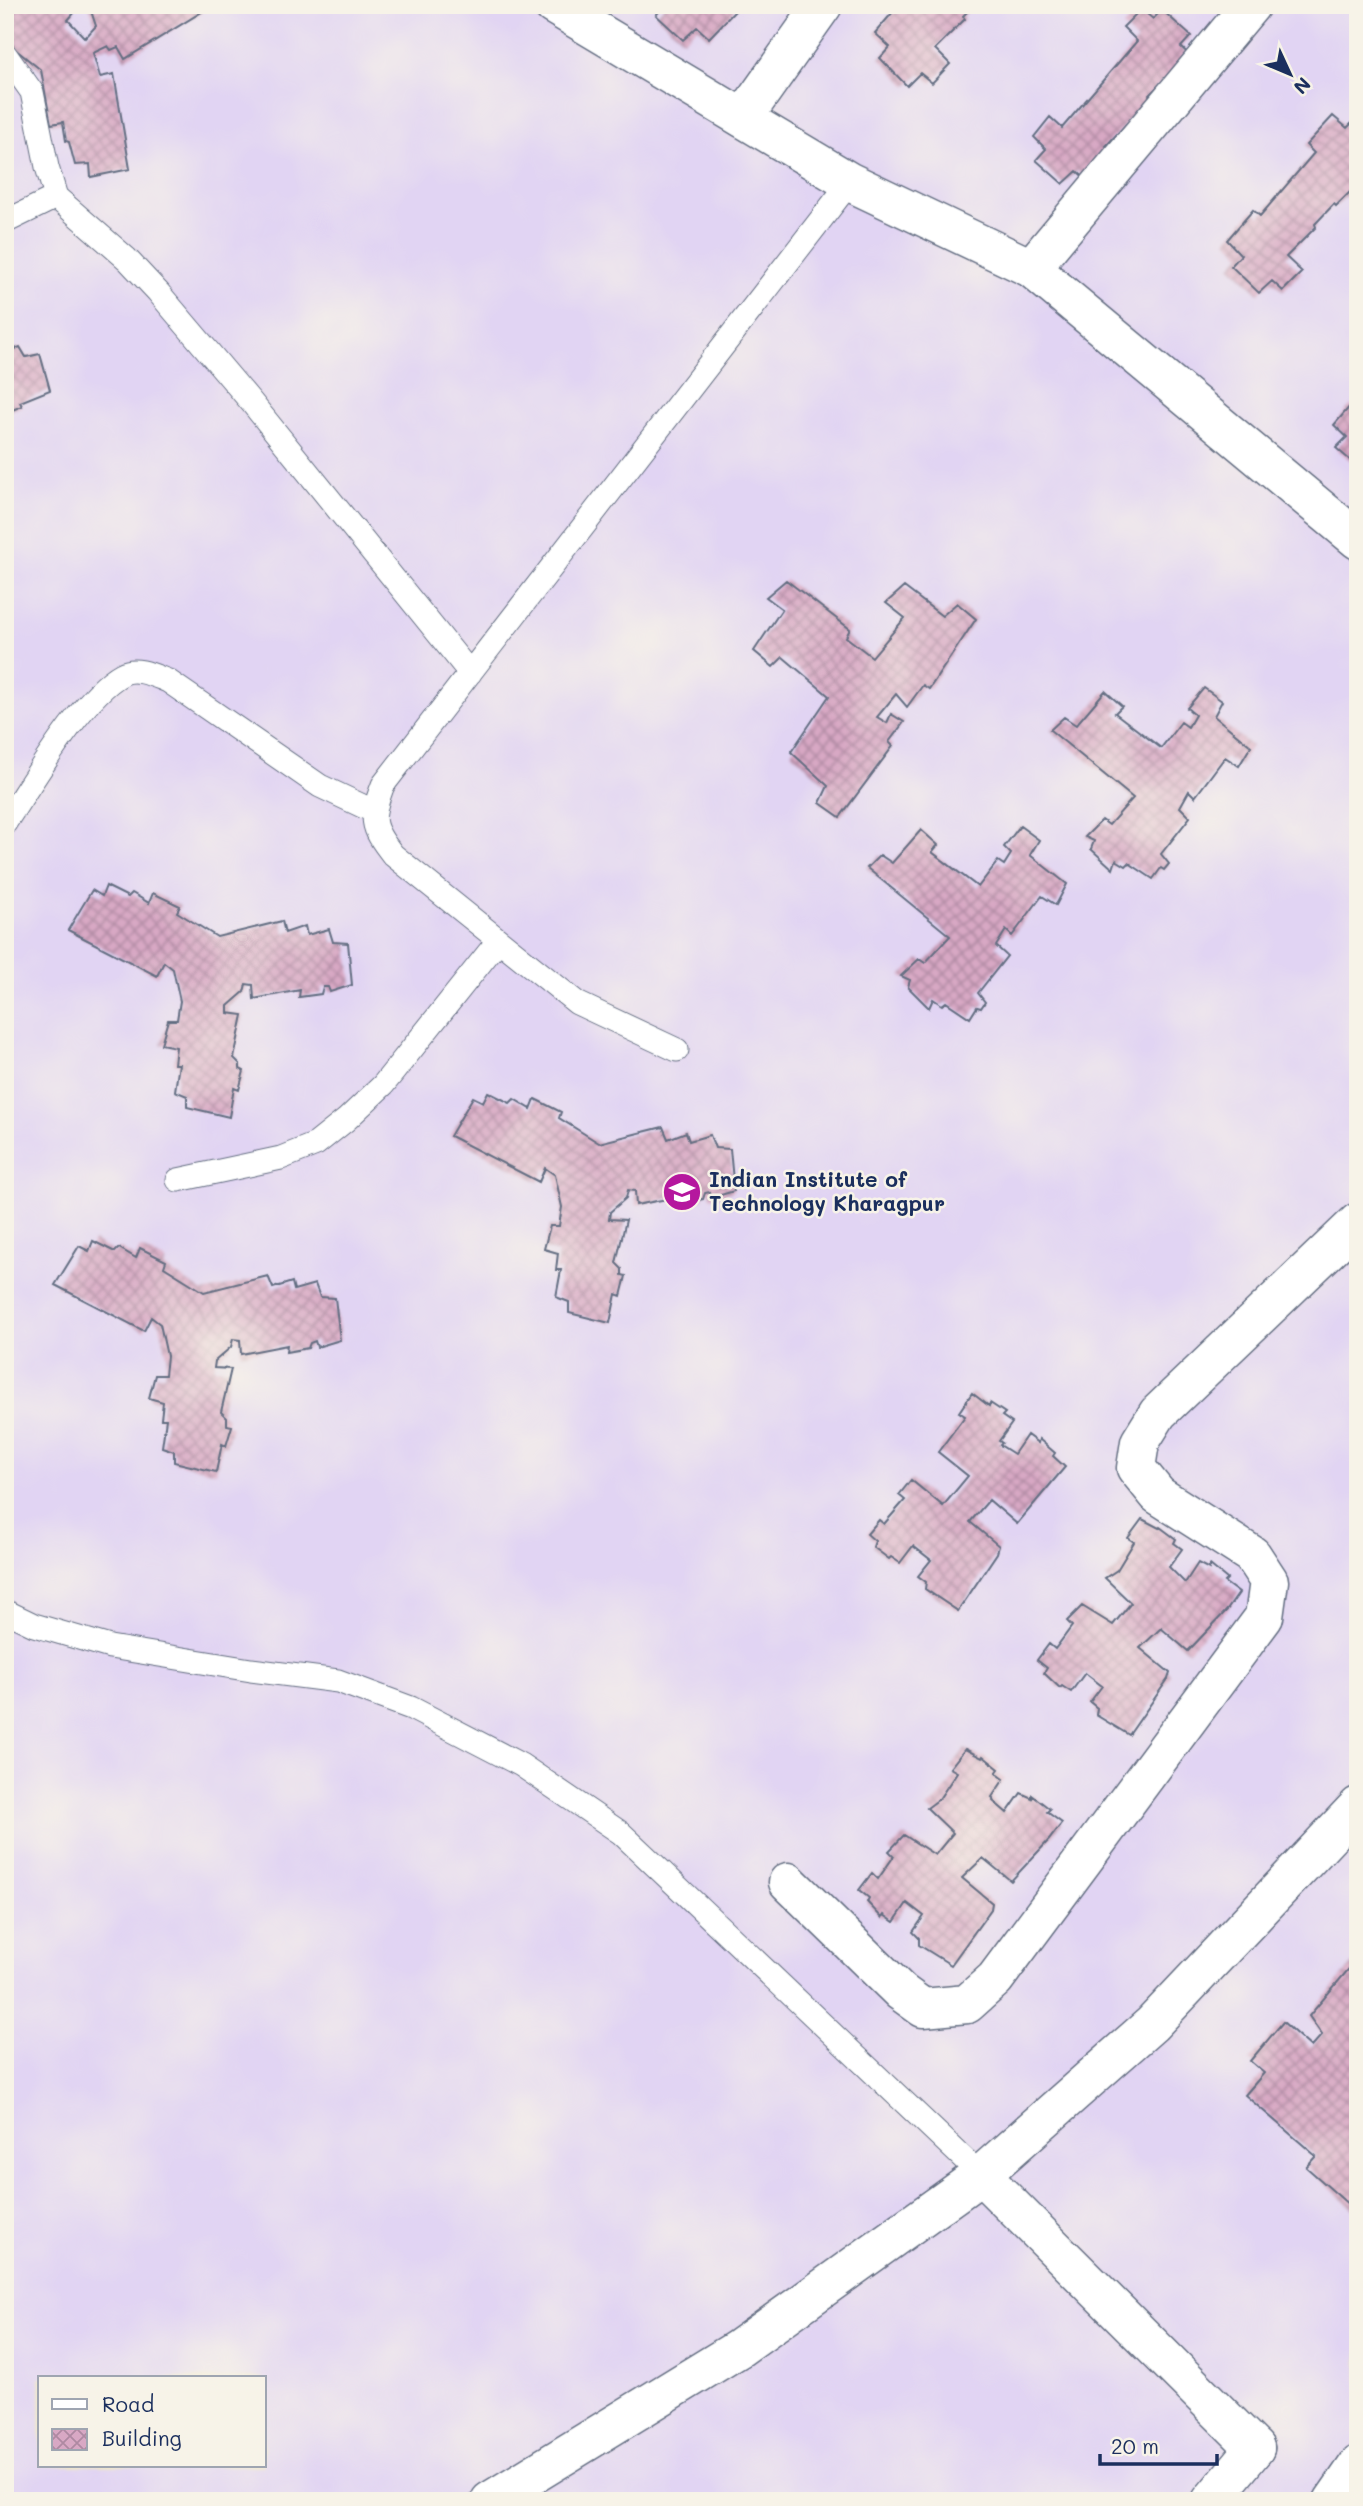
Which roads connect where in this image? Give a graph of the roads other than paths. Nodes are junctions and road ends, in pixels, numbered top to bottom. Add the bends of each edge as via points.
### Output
1 (553, 5) edge
2 (823, 5) edge
3 (1251, 5) edge
4 (5, 54) edge
5 (743, 118) junction
6 (850, 182) junction
7 (56, 197) junction
8 (5, 222) edge
9 (1031, 268) junction
10 (1358, 540) edge
11 (470, 673) junction
12 (373, 811) junction
13 (5, 823) edge
14 (498, 941) junction
15 (677, 1050) dead end
16 (178, 1180) dead end
17 (1358, 1222) edge
18 (5, 1611) edge
19 (1358, 1806) edge
20 (788, 1882) dead end
21 (981, 2175) junction
22 (1358, 2465) edge
23 (490, 2501) edge
24 (1210, 2501) edge
25 (1333, 2501) edge

1 - 5 street
2 - 5 street
3 - 9 street
4 - 7 lane via 32,92
5 - 6 street
6 - 9 street
6 - 11 lane
7 - 8 lane
7 - 11 lane via 158,292
9 - 10 street
11 - 12 lane via 383,785
12 - 13 lane via 320,786 168,681 146,672 124,673 98,693
12 - 14 lane via 377,835 393,855
14 - 15 lane via 577,1003
14 - 16 lane via 383,1085 316,1144 281,1158
17 - 20 street via 1158,1413 1140,1442 1136,1468 1158,1495 1252,1555 1269,1581 1264,1617 995,1979 967,2004 923,2008
18 - 21 lane via 34,1625 110,1647 338,1681 411,1708 521,1765 621,1833
19 - 21 street via 1152,2024
21 - 23 street via 738,2349
21 - 24 street via 1255,2448
22 - 25 street

